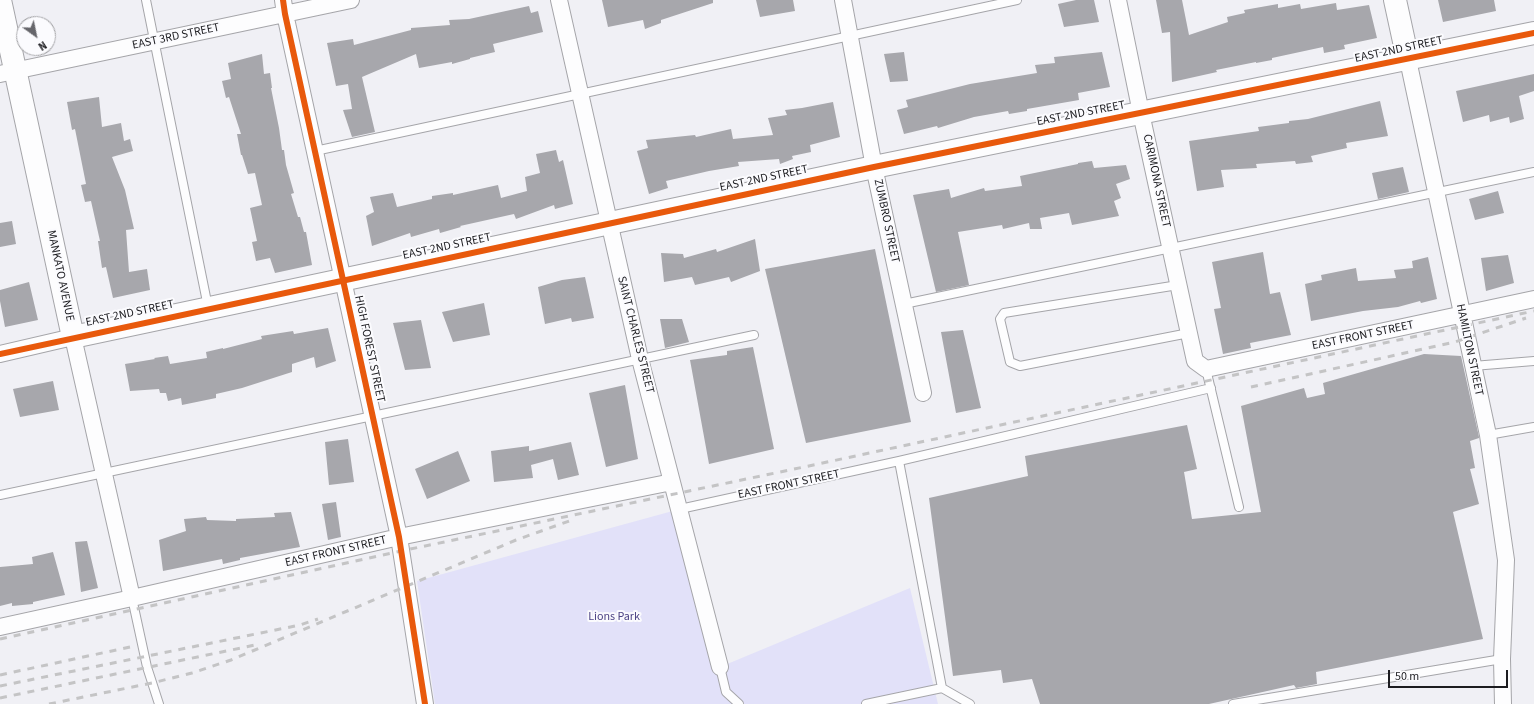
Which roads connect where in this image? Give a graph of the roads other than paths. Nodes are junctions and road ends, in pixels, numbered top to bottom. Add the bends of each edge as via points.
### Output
1 (0, 0) edge
2 (146, 0) edge
3 (351, 0) edge
4 (559, 0) edge
5 (843, 0) edge
6 (1017, 0) edge
7 (1118, 0) edge
8 (1395, 0) edge
9 (284, 7) edge
10 (1534, 33) edge
11 (850, 35) junction
12 (154, 41) junction
13 (1408, 60) junction
14 (7, 72) edge
15 (580, 94) junction
16 (1141, 113) junction
17 (315, 150) junction
18 (874, 167) junction
19 (1534, 172) edge
20 (1436, 192) junction
21 (609, 224) junction
22 (1170, 248) junction
23 (343, 280) junction
24 (1178, 285) junction
25 (1534, 299) edge
26 (904, 304) junction
27 (208, 309) junction
28 (1462, 315) junction
29 (1189, 333) junction
30 (754, 334) dead end
31 (73, 337) junction
32 (0, 354) edge
33 (640, 359) junction
34 (1534, 361) edge
35 (1200, 365) junction
36 (1473, 366) junction
37 (1211, 388) junction
38 (922, 393) dead end
39 (372, 415) junction
40 (1534, 427) edge
41 (1488, 435) junction
42 (899, 461) junction
43 (104, 472) junction
44 (672, 482) junction
45 (0, 495) edge
46 (1239, 507) dead end
47 (680, 509) junction
48 (399, 537) junction
49 (132, 598) junction
50 (0, 627) edge
51 (1502, 659) junction
52 (720, 667) joint
53 (942, 688) junction
54 (159, 704) edge
55 (424, 704) edge
56 (739, 704) edge
57 (866, 704) edge
58 (970, 704) edge
59 (1233, 704) edge
60 (1503, 704) edge

1 - 14 street, MANKATO AVENUE
2 - 12 lane
3 - 9 street, EAST 3RD STREET
4 - 15 street, SAINT CHARLES STREET
5 - 11 street, ZUMBRO STREET
6 - 11 lane
7 - 16 street, CARIMONA STREET
8 - 13 street, HAMILTON STREET
9 - 12 street, EAST 3RD STREET
9 - 17 street, HIGH FOREST STREET
10 - 13 street, EAST 2ND STREET
11 - 15 lane
11 - 18 street, ZUMBRO STREET
12 - 14 street, EAST 3RD STREET
12 - 27 lane
13 - 16 street, EAST 2ND STREET
13 - 20 street, HAMILTON STREET
14 - 31 street, MANKATO AVENUE
15 - 17 lane
15 - 21 street, SAINT CHARLES STREET
16 - 18 street, EAST 2ND STREET
16 - 22 street, CARIMONA STREET
17 - 23 street, HIGH FOREST STREET
18 - 21 street, EAST 2ND STREET
18 - 26 street, ZUMBRO STREET
19 - 20 lane
20 - 22 lane
20 - 28 street, HAMILTON STREET
21 - 23 street, EAST 2ND STREET
21 - 33 street, SAINT CHARLES STREET
22 - 24 street, CARIMONA STREET
22 - 26 lane
23 - 27 street, EAST 2ND STREET
23 - 39 street, HIGH FOREST STREET
24 - 29 street, CARIMONA STREET
24 - 29 lane via 1004,313 1000,319 1010,362 1020,366
25 - 28 street, EAST FRONT STREET
26 - 38 street, ZUMBRO STREET
27 - 31 street, EAST 2ND STREET
28 - 35 street, EAST FRONT STREET
28 - 36 street, HAMILTON STREET
29 - 35 street, CARIMONA STREET
30 - 33 lane
31 - 32 street, EAST 2ND STREET
31 - 43 street, MANKATO AVENUE
33 - 39 lane
33 - 44 street, SAINT CHARLES STREET
34 - 36 lane
35 - 37 lane
36 - 41 street, HAMILTON STREET
37 - 42 lane, EAST FRONT STREET
37 - 46 lane
39 - 43 lane
39 - 48 street, HIGH FOREST STREET
40 - 41 lane
41 - 51 street, HAMILTON STREET via 1506,560
42 - 47 lane, EAST FRONT STREET
42 - 53 lane
43 - 45 lane
43 - 49 street, MANKATO AVENUE
44 - 47 street, SAINT CHARLES STREET
44 - 48 street, EAST FRONT STREET
47 - 52 street, SAINT CHARLES STREET
48 - 49 street, EAST FRONT STREET
48 - 55 street, HIGH FOREST STREET
49 - 50 street, EAST FRONT STREET
49 - 54 lane via 147,668
51 - 59 lane
51 - 60 street, HAMILTON STREET
52 - 56 lane via 726,692
53 - 57 lane
53 - 58 lane

